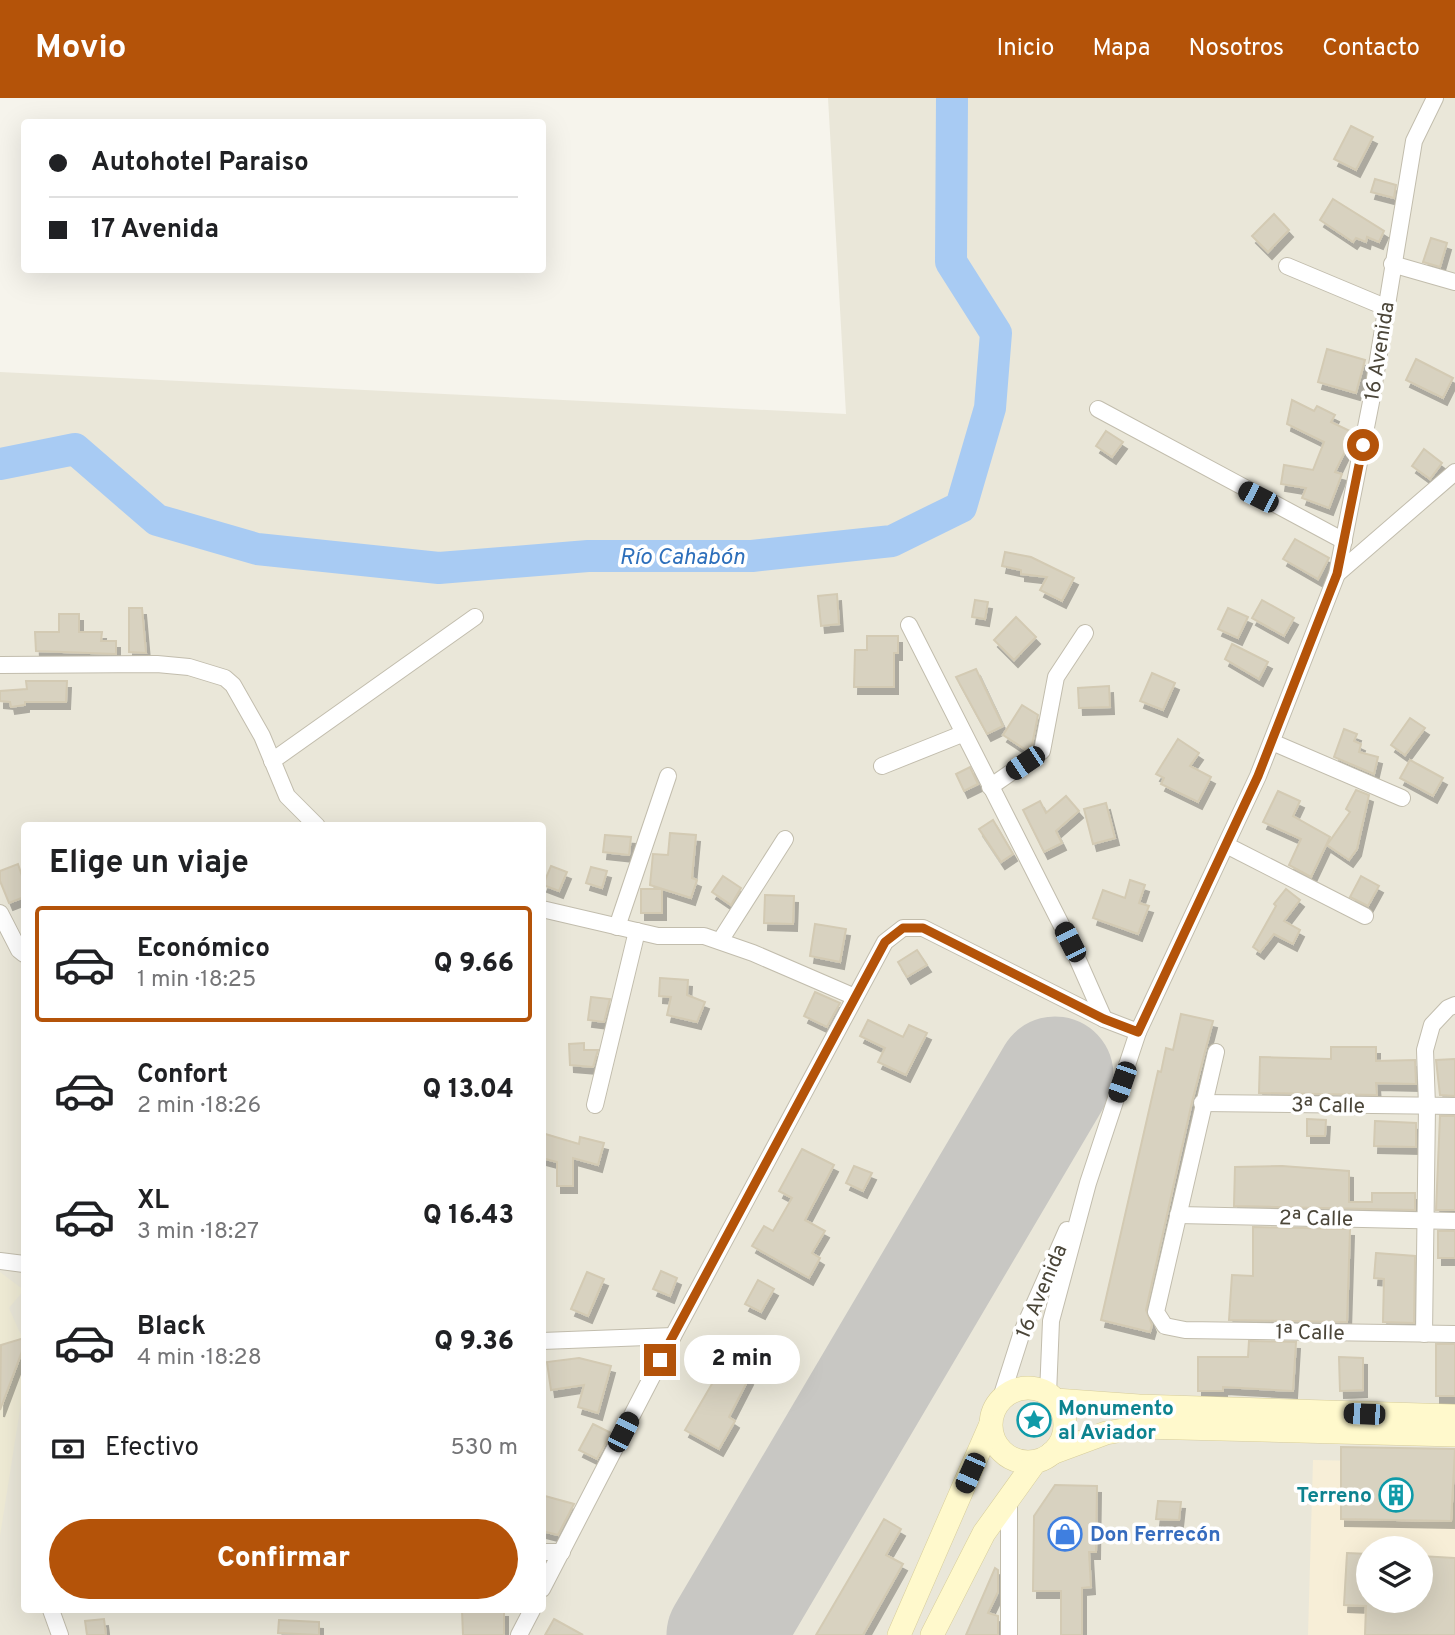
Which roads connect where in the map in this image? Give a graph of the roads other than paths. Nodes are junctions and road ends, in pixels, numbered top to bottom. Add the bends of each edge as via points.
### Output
1 (1435, 98) edge
2 (1392, 264) junction
3 (1287, 267) dead end
4 (1455, 282) edge
5 (1385, 307) junction
6 (1098, 409) dead end
7 (1455, 472) edge
8 (1344, 541) junction
9 (1337, 574) junction
10 (475, 617) dead end
11 (909, 625) dead end
12 (1085, 633) dead end
13 (0, 665) edge
14 (962, 734) junction
15 (1272, 742) junction
16 (272, 761) junction
17 (882, 766) dead end
18 (668, 776) dead end
19 (990, 787) junction
20 (1402, 798) dead end
21 (313, 822) edge
22 (785, 839) dead end
23 (1226, 845) junction
24 (546, 910) edge
25 (0, 913) edge
26 (1365, 916) dead end
27 (617, 926) junction
28 (637, 931) junction
29 (719, 941) junction
30 (21, 952) edge
31 (855, 997) junction
32 (1455, 1005) edge
33 (1104, 1019) junction
34 (1138, 1032) junction
35 (1216, 1052) dead end
36 (1202, 1103) junction
37 (595, 1105) dead end
38 (1427, 1106) junction
39 (1455, 1106) edge
40 (1088, 1183) junction
41 (1178, 1215) junction
42 (1426, 1220) junction
43 (1455, 1221) edge
44 (0, 1261) edge
45 (21, 1264) edge
46 (1424, 1334) junction
47 (1455, 1334) edge
48 (673, 1336) junction
49 (546, 1341) edge
50 (1052, 1397) junction
51 (1000, 1401) junction
52 (1455, 1416) edge
53 (990, 1426) junction
54 (1455, 1435) edge
55 (1044, 1458) junction
56 (1009, 1497) junction
57 (546, 1552) edge
58 (562, 1552) junction
59 (546, 1582) edge
60 (52, 1613) edge
61 (530, 1613) edge
62 (60, 1635) edge
63 (519, 1635) edge
64 (899, 1635) edge
65 (932, 1635) edge
66 (1009, 1635) edge

1 - 2 street, 16 Avenida via 1414,141
2 - 4 street
2 - 5 street, 16 Avenida
3 - 5 street
5 - 8 street, 16 Avenida
6 - 8 street
7 - 9 street
8 - 9 street, 16 Avenida
9 - 15 street, 16 Avenida
10 - 16 street
11 - 14 street
12 - 19 street via 1056,677 1042,751
13 - 16 street via 157,664 189,667 225,678
14 - 17 street
14 - 19 street
15 - 20 street
15 - 23 street, 16 Avenida
16 - 21 street via 287,796
18 - 27 street
19 - 33 street
22 - 29 street
23 - 26 street
23 - 34 street, 16 Avenida
24 - 27 street
25 - 30 street
27 - 28 street
28 - 29 street
28 - 37 street
29 - 31 street
31 - 33 street via 885,942 903,928 923,928
31 - 48 street
32 - 38 street via 1432,1025 1425,1050
33 - 34 street
34 - 40 street, 16 Avenida
35 - 36 street
36 - 38 street, 3ª Calle
36 - 41 street
38 - 39 street, 3ª Calle
38 - 42 street
40 - 50 street, 16 Avenida via 1051,1321
40 - 51 street, 16 Avenida via 1023,1332
41 - 42 street, 2ª Calle
41 - 46 street, 1ª Calle via 1156,1312 1165,1326
42 - 43 street, 2ª Calle
42 - 46 street
44 - 45 street
46 - 47 street, 1ª Calle
48 - 49 street
48 - 58 street
50 - 51 street via 1028,1388
50 - 52 street via 1139,1406
50 - 55 street via 1062,1410 1064,1433
51 - 53 street
53 - 55 street via 1000,1450 1010,1458
53 - 64 street
54 - 55 street via 1140,1427 1106,1433
55 - 56 street
56 - 65 street via 984,1533
56 - 66 street
57 - 58 street
58 - 59 street
60 - 62 street
61 - 63 street

